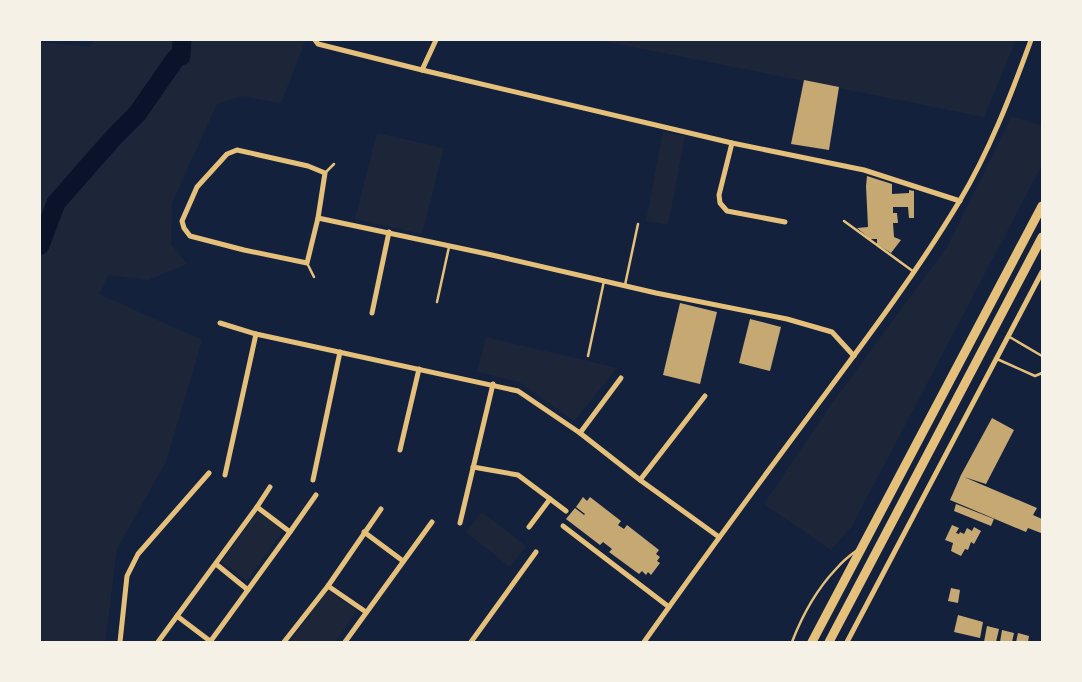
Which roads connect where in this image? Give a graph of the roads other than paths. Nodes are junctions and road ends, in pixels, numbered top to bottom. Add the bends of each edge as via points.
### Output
1 (436, 40) edge
2 (1031, 40) edge
3 (315, 41) edge
4 (422, 70) junction
5 (732, 143) junction
6 (334, 164) dead end
7 (325, 173) junction
8 (960, 201) junction
9 (1042, 206) edge
10 (318, 218) junction
11 (785, 222) dead end
12 (844, 222) dead end
13 (638, 224) dead end
14 (389, 232) junction
15 (1042, 237) edge
16 (450, 246) junction
17 (307, 263) junction
18 (914, 272) junction
19 (1042, 272) edge
20 (314, 277) dead end
21 (604, 281) junction
22 (625, 286) junction
23 (437, 302) dead end
24 (372, 313) dead end
25 (220, 323) dead end
26 (256, 334) junction
27 (1008, 336) junction
28 (340, 352) junction
29 (588, 356) dead end
30 (854, 356) junction
31 (1042, 356) edge
32 (996, 359) junction
33 (419, 369) junction
34 (1042, 373) edge
35 (621, 378) dead end
36 (493, 384) junction
37 (705, 396) dead end
38 (580, 433) junction
39 (400, 450) dead end
40 (474, 467) junction
41 (209, 473) dead end
42 (225, 475) dead end
43 (313, 480) dead end
44 (640, 480) junction
45 (270, 487) dead end
46 (316, 495) dead end
47 (550, 499) junction
48 (257, 507) junction
49 (381, 509) dead end
50 (566, 511) dead end
51 (432, 522) dead end
52 (460, 523) dead end
53 (562, 526) dead end
54 (529, 527) dead end
55 (290, 532) junction
56 (364, 532) junction
57 (719, 537) junction
58 (865, 543) junction
59 (536, 552) dead end
60 (404, 561) junction
61 (216, 564) junction
62 (328, 586) junction
63 (248, 590) junction
64 (669, 607) junction
65 (366, 612) junction
66 (177, 616) junction
67 (120, 642) edge
68 (158, 642) edge
69 (210, 642) edge
70 (284, 642) edge
71 (344, 642) edge
72 (471, 642) edge
73 (644, 642) edge
74 (792, 642) edge
75 (812, 642) edge
76 (829, 642) edge
77 (847, 642) edge

1 - 4 street
2 - 8 street via 1001,120
3 - 4 street
4 - 5 street
5 - 8 street via 864,170
5 - 11 street via 719,195 720,203 727,211
6 - 7 lane
7 - 10 street
7 - 17 street via 237,150 227,154 197,188 182,221 190,236
8 - 18 street
9 - 58 highway
10 - 14 street
10 - 17 street
12 - 18 lane
13 - 22 lane
14 - 16 street
14 - 24 street
15 - 76 highway
16 - 21 street
16 - 23 lane
17 - 20 lane
18 - 30 street
19 - 27 street
21 - 22 street
21 - 29 lane
22 - 30 street via 787,319 832,332
25 - 26 street
26 - 28 street
26 - 42 street
27 - 31 lane
27 - 32 street
28 - 33 street
28 - 43 street
30 - 57 street
32 - 34 lane via 1035,376
32 - 77 street
33 - 36 street
33 - 39 street
35 - 38 street
36 - 38 street via 518,390
36 - 40 street
37 - 44 street
38 - 44 street
40 - 47 street via 518,475
40 - 52 street
41 - 67 street via 138,554 127,576
44 - 57 street
45 - 48 street
46 - 55 street
47 - 50 street
47 - 54 street
48 - 55 street
48 - 61 street
49 - 56 street
51 - 60 street
53 - 64 street
55 - 63 street
56 - 60 street
56 - 62 street
57 - 64 street
58 - 74 lane via 835,569 806,612
58 - 75 highway
59 - 72 street
60 - 65 street
61 - 63 street
61 - 66 street
62 - 65 street
62 - 70 street
63 - 69 street
64 - 73 street
65 - 71 street
66 - 68 street
66 - 69 street

